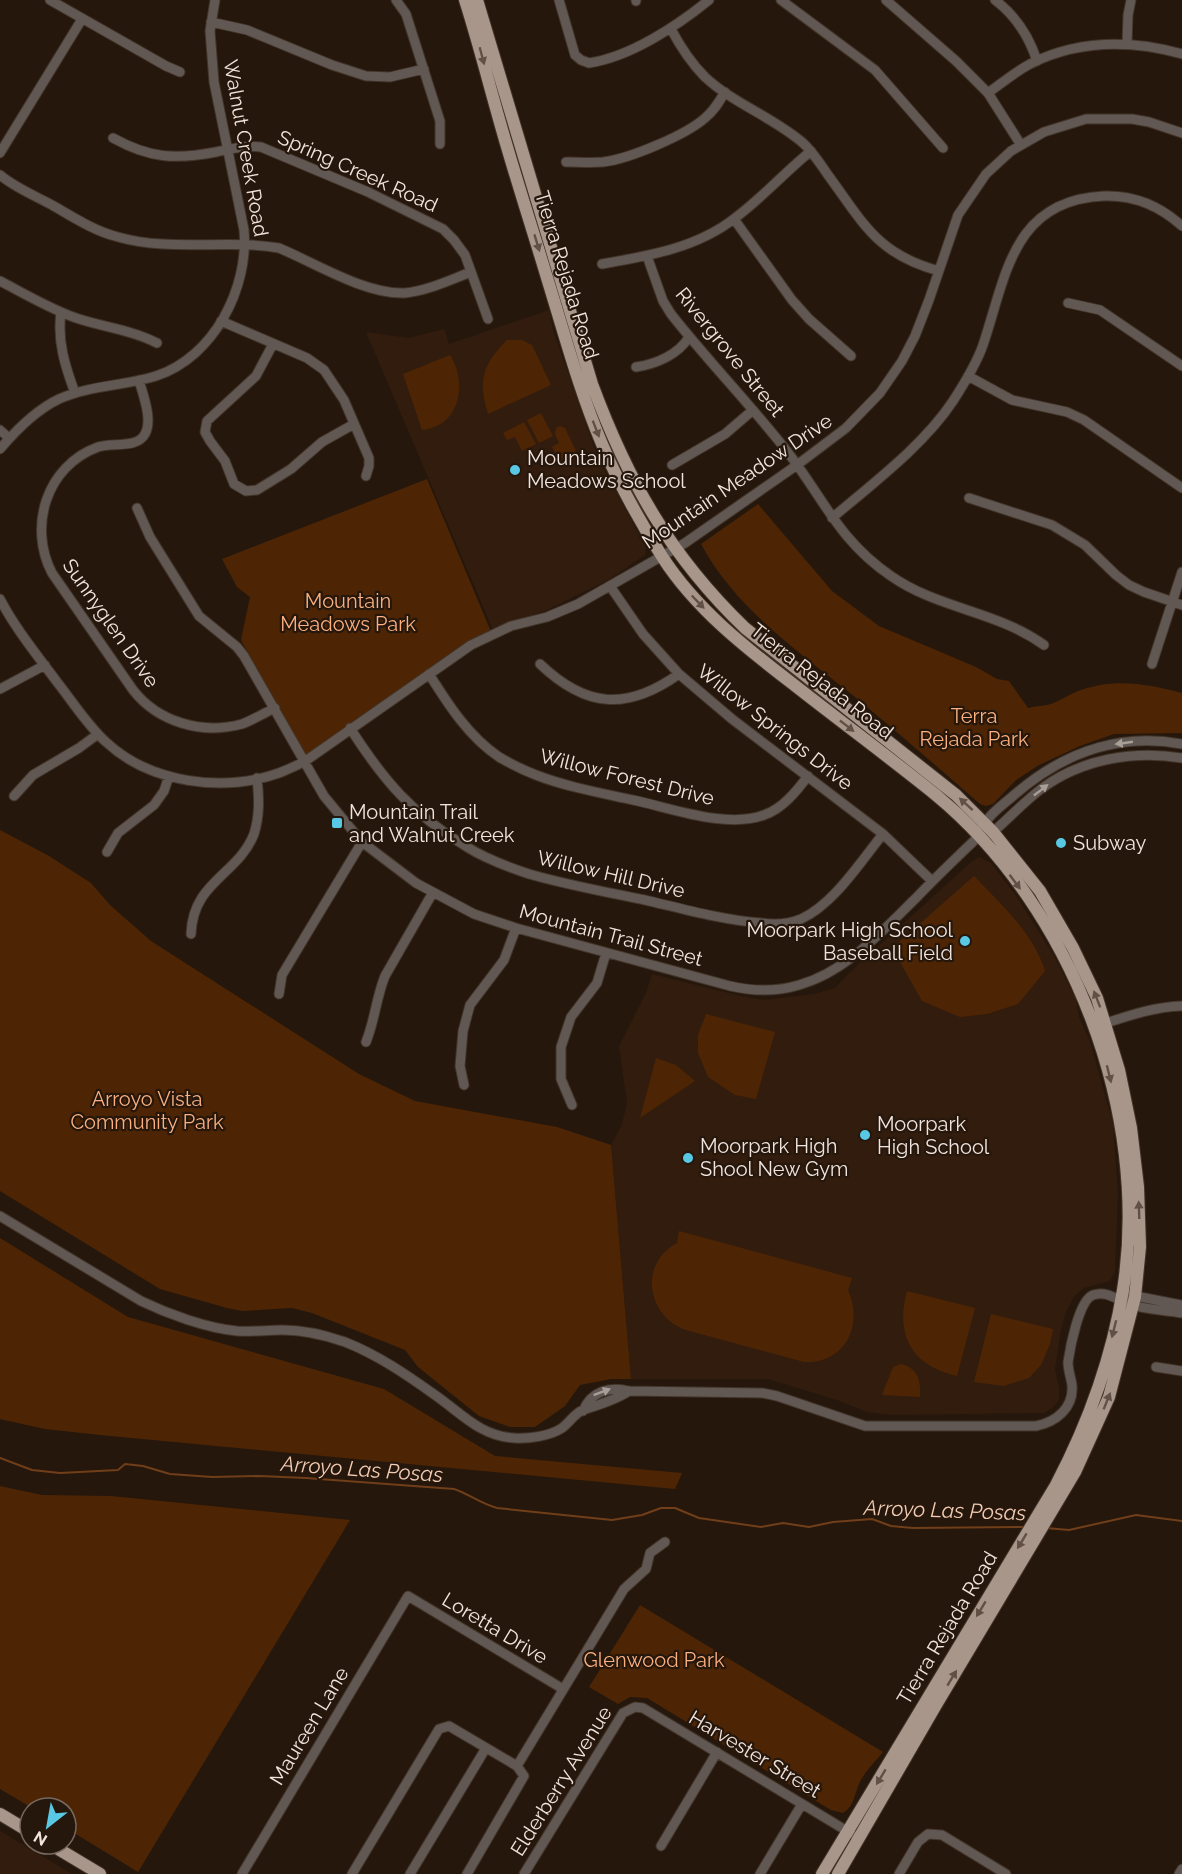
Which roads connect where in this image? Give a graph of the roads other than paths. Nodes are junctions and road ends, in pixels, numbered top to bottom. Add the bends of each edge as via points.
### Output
1 (50, 0) edge
2 (214, 0) edge
3 (396, 0) edge
4 (465, 0) edge
5 (477, 0) edge
6 (559, 0) edge
7 (709, 0) edge
8 (781, 0) edge
9 (886, 0) edge
10 (995, 0) edge
11 (1131, 0) edge
12 (82, 19) junction
13 (212, 22) junction
14 (671, 29) junction
15 (1127, 45) junction
16 (1182, 54) edge
17 (1037, 61) junction
18 (424, 69) junction
19 (180, 72) dead end
20 (724, 92) junction
21 (988, 93) junction
22 (1182, 133) edge
23 (113, 138) dead end
24 (440, 144) dead end
25 (1021, 145) junction
26 (943, 148) dead end
27 (228, 150) junction
28 (811, 151) junction
29 (0, 153) edge
30 (566, 162) dead end
31 (0, 175) edge
32 (734, 219) junction
33 (1182, 226) edge
34 (245, 246) junction
35 (647, 256) junction
36 (602, 264) dead end
37 (939, 271) junction
38 (471, 272) junction
39 (0, 281) edge
40 (1068, 303) dead end
41 (61, 312) junction
42 (488, 319) dead end
43 (221, 321) junction
44 (689, 337) junction
45 (157, 343) dead end
46 (273, 344) junction
47 (851, 356) dead end
48 (1182, 366) edge
49 (636, 367) dead end
50 (968, 376) junction
51 (140, 380) junction
52 (75, 393) junction
53 (753, 410) junction
54 (354, 424) junction
55 (0, 429) edge
56 (9, 438) junction
57 (0, 448) edge
58 (672, 465) dead end
59 (796, 465) junction
60 (366, 476) dead end
61 (1182, 488) edge
62 (969, 498) dead end
63 (137, 508) dead end
64 (832, 518) junction
65 (676, 548) junction
66 (662, 556) junction
67 (1182, 572) edge
68 (609, 586) junction
69 (0, 599) edge
70 (1177, 603) edge
71 (1044, 645) dead end
72 (540, 664) dead end
73 (1152, 664) dead end
74 (45, 665) junction
75 (429, 674) junction
76 (679, 674) junction
77 (0, 689) edge
78 (275, 708) junction
79 (350, 728) junction
80 (98, 734) junction
81 (1182, 744) edge
82 (1182, 758) edge
83 (304, 762) junction
84 (169, 776) junction
85 (807, 776) junction
86 (257, 778) junction
87 (14, 796) dead end
88 (984, 822) junction
89 (993, 832) junction
90 (883, 834) junction
91 (978, 837) junction
92 (362, 842) junction
93 (107, 852) dead end
94 (932, 881) junction
95 (432, 894) junction
96 (516, 928) junction
97 (191, 934) dead end
98 (606, 953) junction
99 (279, 994) dead end
100 (1182, 1006) edge
101 (1100, 1025) junction
102 (366, 1042) dead end
103 (464, 1085) dead end
104 (572, 1105) dead end
105 (0, 1216) edge
106 (1125, 1298) junction
107 (1182, 1305) edge
108 (1182, 1313) edge
109 (1156, 1366) dead end
110 (1182, 1371) edge
111 (1078, 1454) junction
112 (664, 1542) dead end
113 (408, 1596) joint
114 (563, 1689) junction
115 (630, 1708) joint
116 (486, 1748) junction
117 (717, 1752) junction
118 (517, 1767) junction
119 (802, 1804) junction
120 (0, 1814) edge
121 (18, 1825) edge
122 (848, 1831) junction
123 (860, 1838) junction
124 (661, 1846) dead end
125 (70, 1856) edge
126 (1182, 1869) edge
127 (527, 1873) edge
128 (1002, 1873) edge
129 (100, 1874) edge
130 (242, 1874) edge
131 (352, 1874) edge
132 (410, 1874) edge
133 (467, 1874) edge
134 (760, 1874) edge
135 (822, 1874) edge
136 (838, 1874) edge
137 (899, 1874) edge
138 (1179, 1874) edge

1 - 12 street
2 - 13 street, Walnut Creek Road
3 - 18 street via 406,14
4 -> 66 main road, Tierra Rejada Road via 585,398 612,466
5 - 65 main road, Tierra Rejada Road via 596,395 633,481
6 - 14 street via 576,56 592,63
7 - 14 street
8 - 26 street via 875,70
9 - 21 street
10 - 17 street via 1021,26
11 - 15 street
12 - 19 street
12 - 29 street
13 - 18 street via 247,30 366,76 390,77
13 - 27 street, Walnut Creek Road via 214,82
14 - 20 street via 694,65
15 - 16 street
15 - 17 street via 1087,46
17 - 21 street
18 - 24 street via 440,121
20 - 28 street via 784,129
20 - 30 street via 714,109 694,126 644,149 603,162
21 - 25 street
22 - 25 street, Mountain Meadow Drive via 1132,119 1086,119 1044,132
23 - 27 street, Spring Creek Road via 148,154 176,158
25 - 37 street, Mountain Meadow Drive via 986,174 968,199 958,215
27 - 34 street, Walnut Creek Road
27 - 38 street, Spring Creek Road via 249,146 269,150 430,222 454,240
28 - 32 street
28 - 37 street via 880,242 908,261
31 - 34 street via 92,228 118,237 153,243
32 - 35 street via 682,246
32 - 47 street via 792,300
33 - 50 street via 1150,204 1122,196 1072,202 1045,215 1027,231 1010,258 982,347
34 - 38 street via 279,248 364,286 393,292 414,291
34 - 43 street, Walnut Creek Road via 237,285
35 - 36 street
35 - 44 street, Rivergrove Street via 663,301
37 - 59 street, Mountain Meadow Drive via 915,336 880,393 846,428
38 - 42 street, Spring Creek Road
39 - 41 street
40 - 48 street via 1100,310
41 - 45 street
41 - 52 street via 60,347
43 - 46 street
43 - 51 street, Walnut Creek Road via 192,357
44 - 49 street via 661,360
44 - 53 street, Rivergrove Street
46 - 54 street via 324,370
46 - 54 street via 256,376 209,418 205,427 234,484 246,491 261,488 322,442
50 - 61 street via 1012,400 1067,412 1084,420
50 - 64 street via 924,437
51 - 52 street, Walnut Creek Road
51 - 78 street, Sunnyglen Drive via 148,422 146,433 132,443 93,450 67,468 54,484 40,525 46,562 126,680 151,707 188,725 218,728 243,723
52 - 56 street, Walnut Creek Road via 43,408
53 - 58 street via 725,434
53 - 59 street, Rivergrove Street
54 - 60 street via 369,458
55 - 56 street
56 - 57 street, Walnut Creek Road
59 - 64 street, Rivergrove Street
59 - 65 street, Mountain Meadow Drive
62 - 70 street via 1052,525 1092,551 1129,585
63 - 78 street, Mountain Trail Street via 150,537 199,616 237,647
64 - 71 street, Rivergrove Street via 864,555 892,577 931,598 1004,622
65 - 66 street, Mountain Meadow Drive
88 -> 65 main road, Tierra Rejada Road via 934,777 768,648 717,601
66 - 68 street, Mountain Meadow Drive
66 -> 91 main road, Tierra Rejada Road via 690,594 727,630 936,795
67 - 70 street
68 - 75 street, Mountain Meadow Drive via 556,614 492,634
68 - 76 street, Willow Springs Drive via 643,634
69 - 74 street
70 - 73 street
72 - 76 street via 570,688 610,700 638,697
74 - 77 street
74 - 80 street
75 - 79 street, Mountain Meadow Drive
75 - 85 street, Willow Forest Drive via 458,718 497,756 565,784 710,817 737,819 768,813 793,794
76 - 85 street, Willow Springs Drive
78 - 83 street, Mountain Trail Street
79 - 83 street, Mountain Meadow Drive
79 - 90 street, Willow Hill Drive via 397,793 429,822 478,853 545,878 706,914 761,923 783,924 801,919 830,897
80 - 84 street via 131,760
80 - 87 street via 37,772
81 -> 88 street, Mountain Trail Street via 1122,743 1078,754 1041,773
89 -> 82 street, Mountain Trail Street via 1040,791 1078,768 1135,755
83 - 86 street
83 - 92 street, Mountain Trail Street via 324,796
84 - 86 street via 198,782
84 - 93 street via 154,806 117,833
85 - 90 street, Willow Springs Drive
86 - 97 street via 259,810 253,835 237,860 208,888 193,914
88 - 89 main road, Tierra Rejada Road
88 - 91 street, Mountain Trail Street
89 - 91 street, Mountain Trail Street
101 -> 89 main road, Tierra Rejada Road via 1090,981 1054,913
90 - 94 street, Willow Springs Drive
91 - 94 street, Mountain Trail Street
91 -> 101 main road, Tierra Rejada Road via 1044,923
92 - 95 street, Mountain Trail Street
92 - 99 street via 282,975
94 - 98 street, Mountain Trail Street via 865,947 823,976 790,988 738,988
95 - 96 street, Mountain Trail Street
95 - 102 street via 385,976
96 - 98 street, Mountain Trail Street
96 - 103 street via 504,960 470,1005 460,1066
98 - 104 street via 597,982 571,1017 561,1047 561,1079
100 - 101 street via 1148,1009
101 - 106 main road, Tierra Rejada Road via 1128,1108 1136,1164 1140,1247
105 - 106 street via 156,1308 219,1328 309,1332 345,1342 389,1364 467,1421 495,1435 513,1438 561,1429 583,1411 591,1396 616,1388 762,1393 865,1426 1047,1424 1058,1418 1070,1398 1068,1363 1085,1300 1092,1295
106 - 107 street
106 - 108 street
106 - 111 main road, Tierra Rejada Road via 1109,1397
109 - 110 street
111 -> 122 main road, Tierra Rejada Road
123 -> 111 main road, Tierra Rejada Road via 1025,1559
112 - 114 street via 650,1553 646,1569 624,1589
113 - 114 street, Loretta Drive
113 - 130 street, Maureen Lane
114 - 118 street
115 - 117 street, Harvester Street via 642,1708
115 - 127 street, Elderberry Avenue via 623,1713
116 - 118 street
116 - 131 street via 449,1726 440,1729
116 - 132 street
117 - 119 street, Harvester Street
117 - 124 street
118 - 133 street via 524,1776
119 - 122 street, Harvester Street
119 - 134 street
120 - 121 main road
122 - 123 street, Harvester Street
122 - 135 main road, Tierra Rejada Road
123 - 136 main road, Tierra Rejada Road
125 - 129 main road
126 - 138 street
128 - 137 street via 942,1835 928,1834 918,1842

